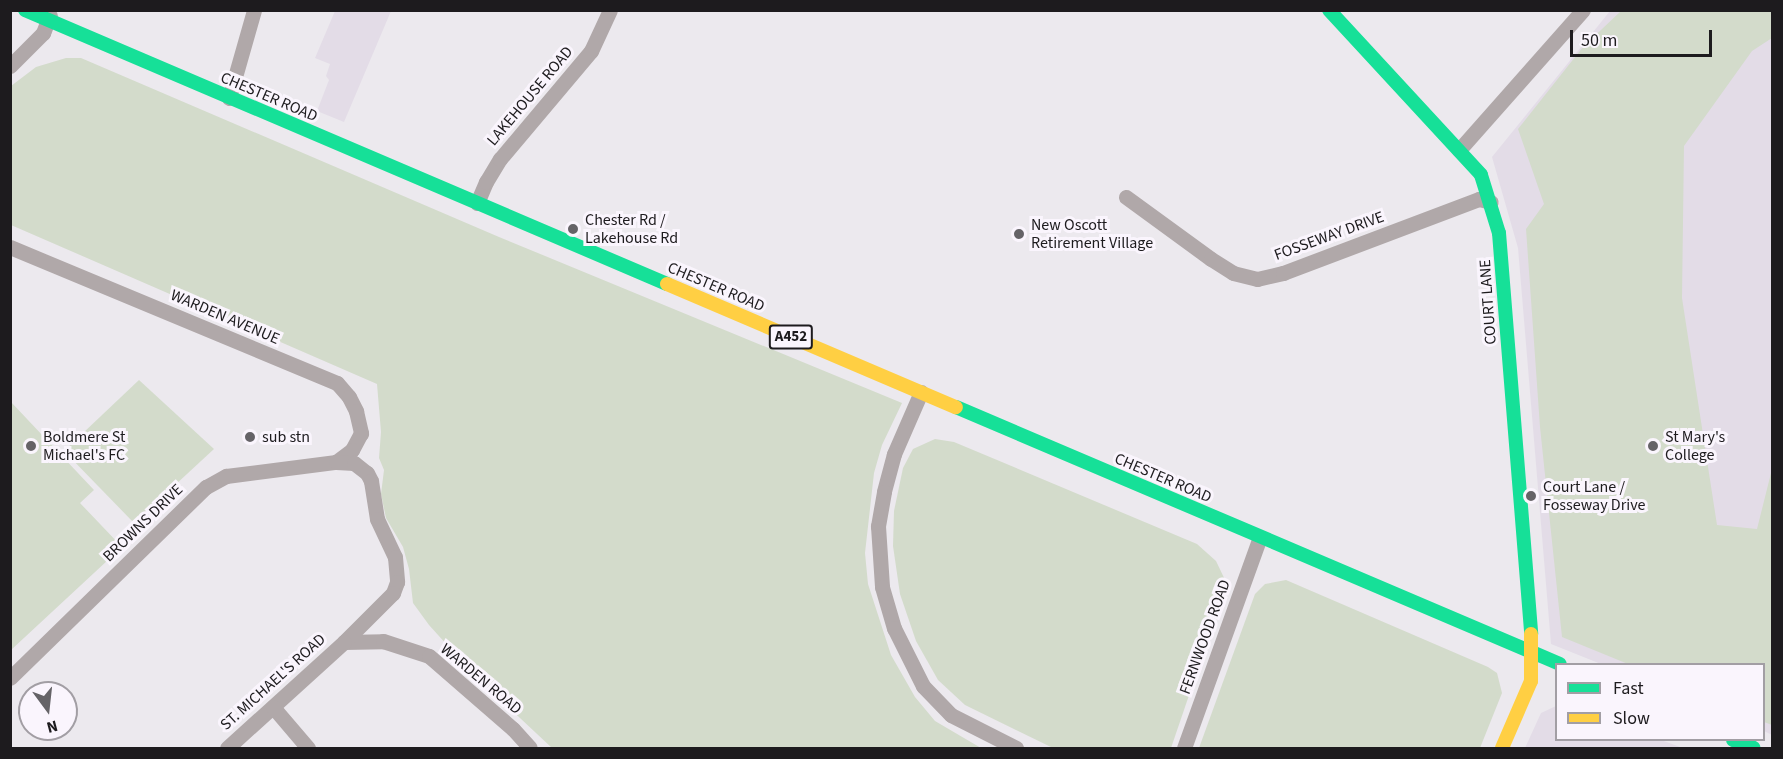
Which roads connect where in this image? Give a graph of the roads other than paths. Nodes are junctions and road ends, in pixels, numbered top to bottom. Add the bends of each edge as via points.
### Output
1 (25, 10) edge
2 (254, 10) edge
3 (610, 10) edge
4 (1329, 10) edge
5 (1583, 10) edge
6 (50, 16) edge
7 (10, 66) edge
8 (229, 98) junction
9 (1459, 150) junction
10 (1126, 198) dead end
11 (1491, 202) junction
12 (477, 203) junction
13 (10, 247) edge
14 (921, 392) junction
15 (336, 462) junction
16 (1260, 537) junction
17 (344, 642) junction
18 (1532, 652) junction
19 (1558, 663) edge
20 (10, 678) edge
21 (273, 707) junction
22 (1736, 741) edge
23 (227, 748) edge
24 (308, 748) edge
25 (530, 748) edge
26 (1016, 748) edge
27 (1184, 748) edge
28 (1502, 748) edge
29 (1754, 748) edge

1 - 6 main road, CHESTER ROAD / A452
2 - 8 street
3 - 12 street, LAKEHOUSE ROAD via 591,51 500,159
4 - 9 main road, COURT LANE
5 - 9 street
6 - 7 street via 43,33
6 - 8 main road, CHESTER ROAD / A452
8 - 12 main road, CHESTER ROAD / A452
9 - 11 main road, COURT LANE via 1481,175
10 - 11 street, FOSSEWAY DRIVE via 1233,273 1257,279 1283,273 1479,199
11 - 18 main road, COURT LANE via 1502,265
12 - 14 main road, CHESTER ROAD / A452
13 - 15 street, WARDEN AVENUE via 337,383 353,404 361,433 352,450
14 - 16 main road, CHESTER ROAD / A452
14 - 26 street via 894,454 884,492 878,526 882,587 894,628 923,686 951,715
15 - 17 street via 354,464 367,473 377,519 397,570 393,593
15 - 20 street, BROWNS DRIVE via 226,476 206,487
16 - 18 main road, CHESTER ROAD / A452
16 - 27 street, FERNWOOD ROAD
17 - 21 street, ST. MICHAEL'S ROAD
17 - 25 street, WARDEN ROAD via 383,641 429,656
18 - 19 main road, CHESTER ROAD / A452
18 - 28 main road, COURT LANE via 1531,681
21 - 23 street, ST. MICHAEL'S ROAD
21 - 24 street
22 - 29 main road

